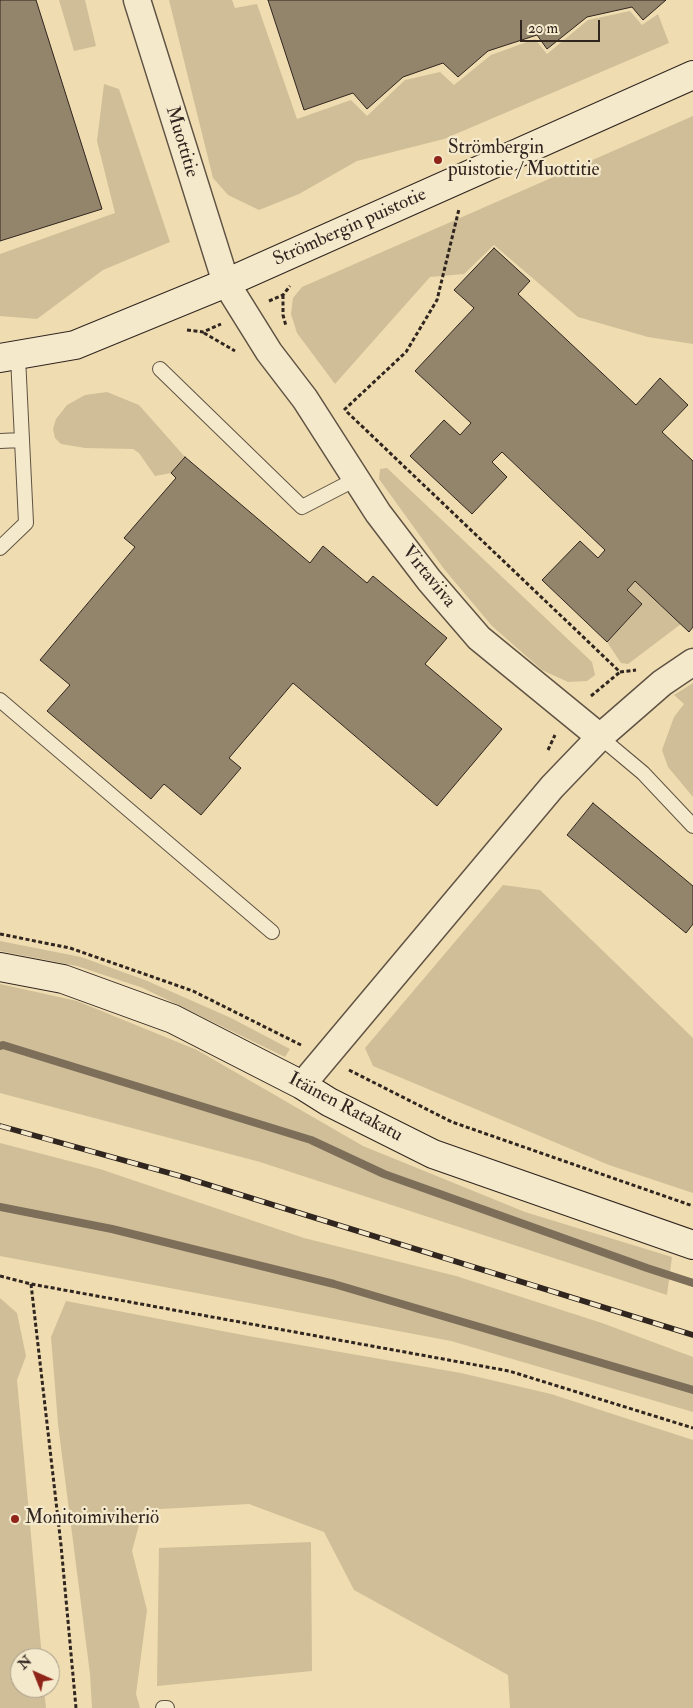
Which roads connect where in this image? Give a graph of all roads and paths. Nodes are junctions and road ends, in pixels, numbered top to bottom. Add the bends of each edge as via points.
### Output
1 (138, 0) edge
2 (693, 75) edge
3 (459, 206) dead end
4 (226, 283) junction
5 (284, 295) dead end
6 (287, 330) dead end
7 (9, 358) edge
8 (160, 369) dead end
9 (339, 404) dead end
10 (345, 410) junction
11 (324, 428) junction
12 (21, 440) junction
13 (0, 441) edge
14 (358, 478) junction
15 (0, 548) edge
16 (693, 662) edge
17 (638, 670) dead end
18 (620, 672) junction
19 (0, 700) edge
20 (572, 716) junction
21 (600, 737) junction
22 (546, 755) dead end
23 (693, 826) edge
24 (272, 932) dead end
25 (0, 934) edge
26 (0, 967) edge
27 (325, 1058) junction
28 (302, 1085) junction
29 (693, 1206) edge
30 (693, 1245) edge
31 (0, 1276) edge
32 (31, 1284) junction
33 (693, 1428) edge
34 (76, 1708) edge
35 (163, 1708) edge
36 (167, 1708) edge

1 - 4 street, Muottitie
2 - 4 street, Strömbergin puistotie
3 - 10 path via 437,300 406,352
4 - 7 street, Strömbergin puistotie via 74,345
4 - 11 street, Virtaviiva via 269,352
5 - 6 path via 283,315
7 - 12 lane
8 - 14 lane via 302,507
9 - 10 path
10 - 11 path
10 - 18 path
11 - 14 street, Virtaviiva
12 - 13 lane
12 - 15 lane via 26,523
14 - 20 street, Virtaviiva via 378,513 417,565 479,638
16 - 21 street via 662,683
17 - 18 path
18 - 20 path
19 - 24 lane
20 - 21 street, Virtaviiva
20 - 22 path via 557,732
21 - 23 lane via 643,773
21 - 27 street via 552,787
25 - 27 path via 70,948 193,991
26 - 28 street, Itäinen Ratakatu via 63,979 173,1019
27 - 28 street
27 - 29 path via 452,1122
28 - 30 street, Itäinen Ratakatu via 329,1102 434,1154
31 - 32 path
32 - 33 path via 509,1371
32 - 34 path
35 - 36 lane

